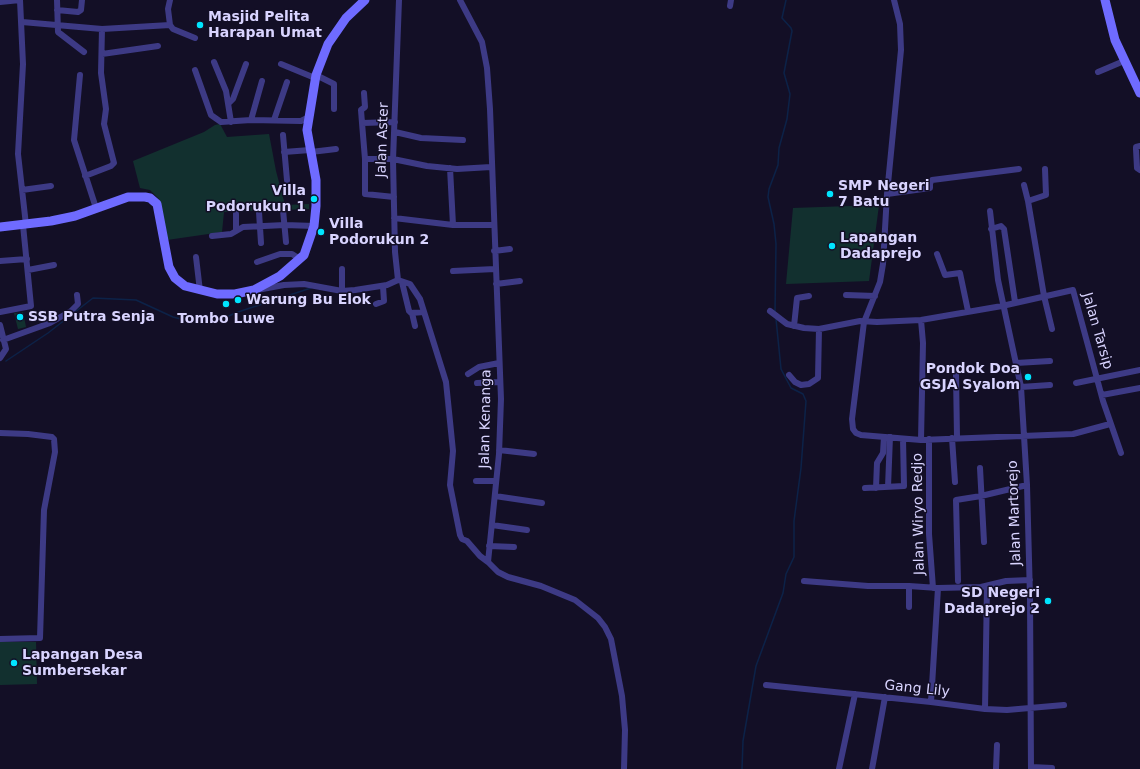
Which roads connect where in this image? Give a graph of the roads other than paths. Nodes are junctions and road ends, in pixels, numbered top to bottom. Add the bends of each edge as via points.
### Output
1 (20, 0) edge
2 (57, 0) edge
3 (82, 0) edge
4 (365, 0) edge
5 (400, 0) edge
6 (460, 0) edge
7 (894, 0) edge
8 (1105, 0) edge
9 (172, 1) edge
10 (0, 2) edge
11 (57, 10) junction
12 (22, 22) junction
13 (170, 25) junction
14 (57, 26) junction
15 (102, 29) junction
16 (195, 38) dead end
17 (158, 46) dead end
18 (84, 52) dead end
19 (102, 54) junction
20 (1124, 61) junction
21 (214, 62) dead end
22 (246, 64) dead end
23 (281, 64) dead end
24 (195, 70) dead end
25 (1098, 72) dead end
26 (80, 76) dead end
27 (315, 76) junction
28 (262, 81) dead end
29 (288, 82) dead end
30 (364, 93) dead end
31 (1140, 93) edge
32 (229, 104) junction
33 (334, 109) dead end
34 (309, 117) junction
35 (251, 120) junction
36 (274, 120) junction
37 (300, 121) junction
38 (231, 122) junction
39 (395, 122) junction
40 (362, 123) junction
41 (307, 130) junction
42 (395, 132) junction
43 (283, 135) dead end
44 (462, 140) dead end
45 (1140, 146) edge
46 (336, 149) dead end
47 (310, 151) junction
48 (284, 152) junction
49 (365, 159) junction
50 (393, 159) junction
51 (491, 167) junction
52 (450, 168) junction
53 (1019, 169) dead end
54 (1045, 169) dead end
55 (1140, 170) edge
56 (86, 176) junction
57 (287, 180) dead end
58 (1024, 185) dead end
59 (51, 186) dead end
60 (22, 190) junction
61 (887, 194) junction
62 (394, 197) junction
63 (1028, 200) junction
64 (96, 208) junction
65 (283, 210) dead end
66 (990, 210) dead end
67 (259, 212) dead end
68 (236, 214) dead end
69 (394, 218) junction
70 (25, 225) junction
71 (285, 225) junction
72 (453, 225) junction
73 (494, 225) junction
74 (314, 226) junction
75 (0, 227) edge
76 (260, 227) junction
77 (991, 229) junction
78 (236, 230) junction
79 (212, 236) dead end
80 (286, 242) dead end
81 (260, 243) dead end
82 (510, 249) dead end
83 (494, 252) junction
84 (937, 254) dead end
85 (196, 257) dead end
86 (27, 259) junction
87 (300, 259) junction
88 (0, 261) edge
89 (258, 262) dead end
90 (54, 265) dead end
91 (342, 269) dead end
92 (495, 269) junction
93 (28, 270) junction
94 (453, 270) dead end
95 (400, 281) junction
96 (520, 281) dead end
97 (496, 284) junction
98 (383, 286) junction
99 (254, 290) junction
100 (200, 291) junction
101 (342, 291) junction
102 (77, 295) dead end
103 (846, 295) dead end
104 (809, 296) dead end
105 (875, 296) junction
106 (1044, 296) junction
107 (1015, 302) junction
108 (376, 304) dead end
109 (1004, 305) junction
110 (968, 311) junction
111 (0, 312) edge
112 (424, 312) junction
113 (412, 313) junction
114 (771, 313) dead end
115 (921, 320) junction
116 (864, 322) junction
117 (0, 325) edge
118 (415, 326) dead end
119 (794, 326) junction
120 (819, 329) junction
121 (1052, 329) dead end
122 (3, 340) junction
123 (0, 358) edge
124 (1050, 361) dead end
125 (499, 363) junction
126 (1016, 363) junction
127 (1140, 370) edge
128 (468, 374) dead end
129 (956, 374) dead end
130 (789, 375) dead end
131 (1098, 379) junction
132 (500, 382) junction
133 (478, 383) dead end
134 (1076, 383) dead end
135 (1050, 385) dead end
136 (1021, 387) junction
137 (1140, 388) edge
138 (1102, 395) junction
139 (1110, 424) junction
140 (0, 433) edge
141 (1023, 436) junction
142 (887, 437) junction
143 (954, 438) junction
144 (903, 439) junction
145 (929, 439) junction
146 (920, 440) junction
147 (499, 450) junction
148 (1121, 453) dead end
149 (534, 454) dead end
150 (980, 468) dead end
151 (476, 481) dead end
152 (496, 481) junction
153 (955, 482) dead end
154 (1027, 485) junction
155 (888, 487) junction
156 (864, 488) dead end
157 (876, 488) junction
158 (495, 496) junction
159 (981, 496) junction
160 (542, 502) dead end
161 (492, 525) junction
162 (527, 530) dead end
163 (984, 542) dead end
164 (489, 546) junction
165 (514, 547) dead end
166 (488, 562) junction
167 (1030, 580) junction
168 (804, 581) dead end
169 (958, 581) dead end
170 (909, 586) junction
171 (987, 586) junction
172 (935, 588) junction
173 (910, 607) dead end
174 (0, 639) edge
175 (766, 685) dead end
176 (856, 694) junction
177 (885, 697) junction
178 (931, 702) junction
179 (1064, 705) dead end
180 (1030, 708) junction
181 (984, 709) junction
182 (997, 745) dead end
183 (1031, 768) edge
184 (1052, 768) dead end
185 (624, 769) edge
186 (839, 769) edge
187 (872, 769) edge
188 (996, 769) edge

1 - 10 street
1 - 12 street
2 - 11 street
3 - 11 street via 81,10 78,12
4 - 27 main road via 346,18 328,44
5 - 39 street, Jalan Aster
6 - 51 street, Jalan Kenanga via 478,32 485,53 489,89
7 - 61 street via 900,24 901,50
8 - 20 main road via 1111,29
9 - 13 street via 168,9
11 - 14 street
12 - 14 street
12 - 60 street via 22,100 18,138
13 - 15 street
13 - 16 street
14 - 15 street
14 - 18 street via 60,34
15 - 19 street
17 - 19 street
19 - 56 street via 101,73 106,109 104,124 114,163
20 - 25 street
20 - 31 main road
21 - 32 street
22 - 32 street
23 - 27 street
24 - 38 street via 211,115 221,122
26 - 56 street via 74,140
27 - 33 street via 334,84
27 - 34 main road
28 - 35 street
29 - 36 street
30 - 40 street
32 - 38 street
34 - 37 street
34 - 41 main road
35 - 36 street
35 - 38 street
36 - 37 street
37 - 41 street
39 - 40 street
39 - 42 street, Jalan Aster
40 - 49 street
41 - 47 main road
42 - 44 street via 421,138
42 - 50 street, Jalan Aster
43 - 48 street
45 - 55 street via 1136,147 1137,168
46 - 47 street
47 - 48 street
47 - 74 main road via 317,197
48 - 57 street
49 - 50 street
49 - 62 street via 365,194
50 - 52 street
50 - 62 street, Jalan Aster
51 - 52 street
51 - 73 street, Jalan Kenanga
52 - 72 street
53 - 61 street via 932,180 930,188
54 - 63 street via 1046,195
56 - 64 street
58 - 63 street
59 - 60 street
60 - 70 street
61 - 105 street via 881,276
62 - 69 street, Jalan Aster
63 - 106 street
64 - 70 main road via 75,216
64 - 100 main road via 136,196 150,198 157,204 160,214 172,273 185,286
65 - 71 street
66 - 77 street, Jalan Martorejo
67 - 76 street
68 - 78 street
69 - 72 street
69 - 95 street, Jalan Aster via 395,252
70 - 75 main road
70 - 86 street
71 - 74 street
71 - 76 street
71 - 80 street
72 - 73 street
73 - 83 street, Jalan Kenanga
74 - 87 main road
76 - 78 street via 243,227
76 - 81 street
77 - 107 street via 1000,226 1004,230
77 - 109 street, Jalan Martorejo
78 - 79 street via 231,234
82 - 83 street
83 - 92 street, Jalan Kenanga
84 - 110 street via 946,275 960,273
85 - 100 street
86 - 88 street
86 - 93 street
87 - 89 street via 292,254 280,254
87 - 99 main road via 280,276
90 - 93 street
91 - 101 street
92 - 94 street
92 - 97 street, Jalan Kenanga
93 - 111 street via 30,307
95 - 98 street
95 - 112 street via 412,285
95 - 113 street, Jalan Aster
96 - 97 street
97 - 125 street, Jalan Kenanga
98 - 101 street
98 - 108 street via 384,301
99 - 100 main road via 230,294
99 - 101 street via 304,284
102 - 122 street via 78,304 71,311 50,323
103 - 105 street
104 - 119 street via 797,298
105 - 116 street
106 - 107 street, Jalan Tarsip
106 - 121 street
106 - 131 street, Jalan Tarsip via 1070,289 1075,292
107 - 109 street, Jalan Tarsip
109 - 110 street, Jalan Tarsip
109 - 126 street, Jalan Martorejo
110 - 115 street, Jalan Tarsip
112 - 113 street
112 - 166 street via 446,382 453,451 450,485 460,535
113 - 118 street, Jalan Aster
114 - 119 street, Jalan Tarsip
115 - 116 street, Jalan Tarsip
115 - 146 street
116 - 120 street, Jalan Tarsip
116 - 142 street via 852,419 856,433
117 - 122 street
119 - 120 street, Jalan Tarsip
120 - 130 street via 818,378 809,384 801,385
122 - 123 street via 6,349
124 - 126 street
125 - 128 street via 479,367
125 - 132 street, Jalan Kenanga
126 - 136 street, Jalan Martorejo
127 - 131 street
129 - 143 street
131 - 134 street
131 - 138 street, Jalan Tarsip
132 - 133 street
132 - 147 street, Jalan Kenanga
135 - 136 street
136 - 141 street, Jalan Martorejo
137 - 138 street
138 - 139 street, Jalan Tarsip
139 - 141 street via 1073,434
139 - 148 street, Jalan Tarsip
140 - 174 street via 52,437 55,452 44,510 40,638
141 - 143 street
141 - 154 street, Jalan Martorejo
142 - 144 street
142 - 155 street
142 - 157 street via 883,453 877,463
143 - 145 street
143 - 153 street
144 - 146 street
144 - 155 street via 905,485
145 - 146 street
145 - 172 street, Jalan Wiryo Redjo via 929,534
147 - 149 street
147 - 152 street, Jalan Kenanga
150 - 159 street
151 - 152 street
152 - 158 street, Jalan Kenanga
154 - 159 street
154 - 167 street, Jalan Martorejo
155 - 157 street
156 - 157 street
158 - 160 street
158 - 161 street, Jalan Kenanga
159 - 163 street
159 - 169 street via 955,502
161 - 162 street
161 - 164 street, Jalan Kenanga
164 - 165 street
164 - 166 street, Jalan Kenanga
166 - 185 street via 508,578 541,586 575,600 594,614 605,627 611,639 622,696 625,730
167 - 171 street via 1006,581
167 - 180 street, Jalan Martorejo
168 - 170 street
170 - 172 street
170 - 173 street
171 - 172 street
171 - 181 street
172 - 178 street, Jalan Wiryo Redjo
175 - 176 street, Gang Lily
176 - 177 street, Gang Lily
176 - 186 street
177 - 178 street, Gang Lily
177 - 187 street
178 - 181 street, Gang Lily
179 - 180 street, Gang Lily
180 - 181 street, Gang Lily
180 - 183 street, Jalan Martorejo
182 - 188 street
183 - 184 street

